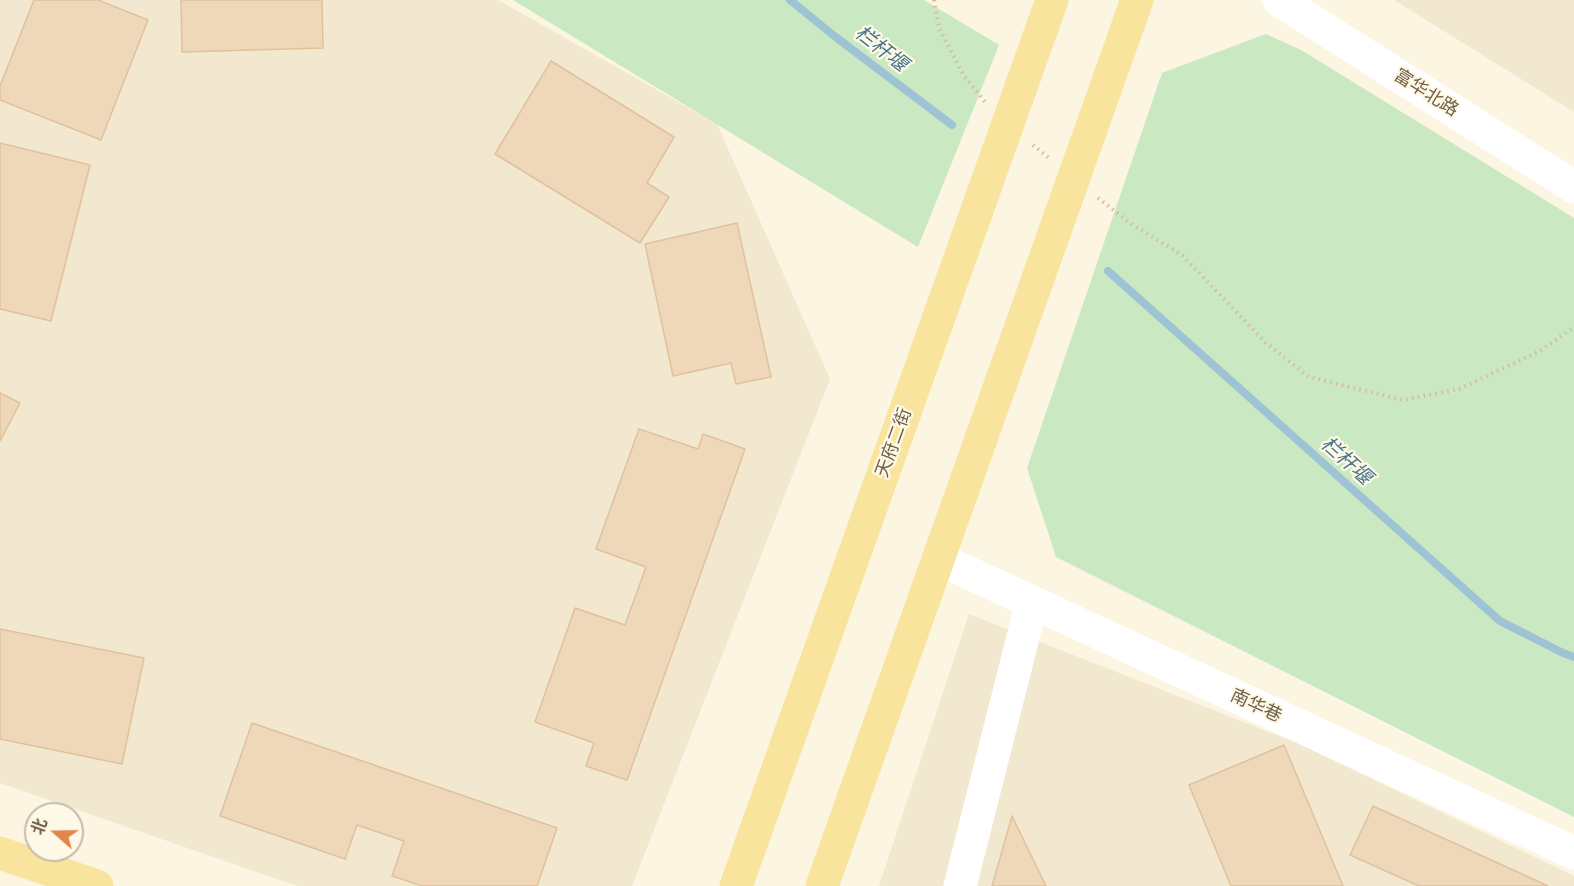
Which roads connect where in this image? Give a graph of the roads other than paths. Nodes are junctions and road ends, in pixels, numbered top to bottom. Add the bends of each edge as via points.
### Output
1 (1052, 0) edge
2 (1137, 0) edge
3 (1279, 0) edge
4 (1574, 187) edge
5 (939, 559) junction
6 (1032, 602) junction
7 (0, 853) edge
8 (1574, 853) edge
9 (97, 886) edge
10 (736, 886) edge
11 (822, 886) edge
12 (960, 886) edge

1 - 10 main road, 天府二街
2 - 5 main road
3 - 4 street, 富华北路
5 - 6 street, 南华巷
5 - 11 main road
6 - 8 street, 南华巷
6 - 12 street
7 - 9 main road

